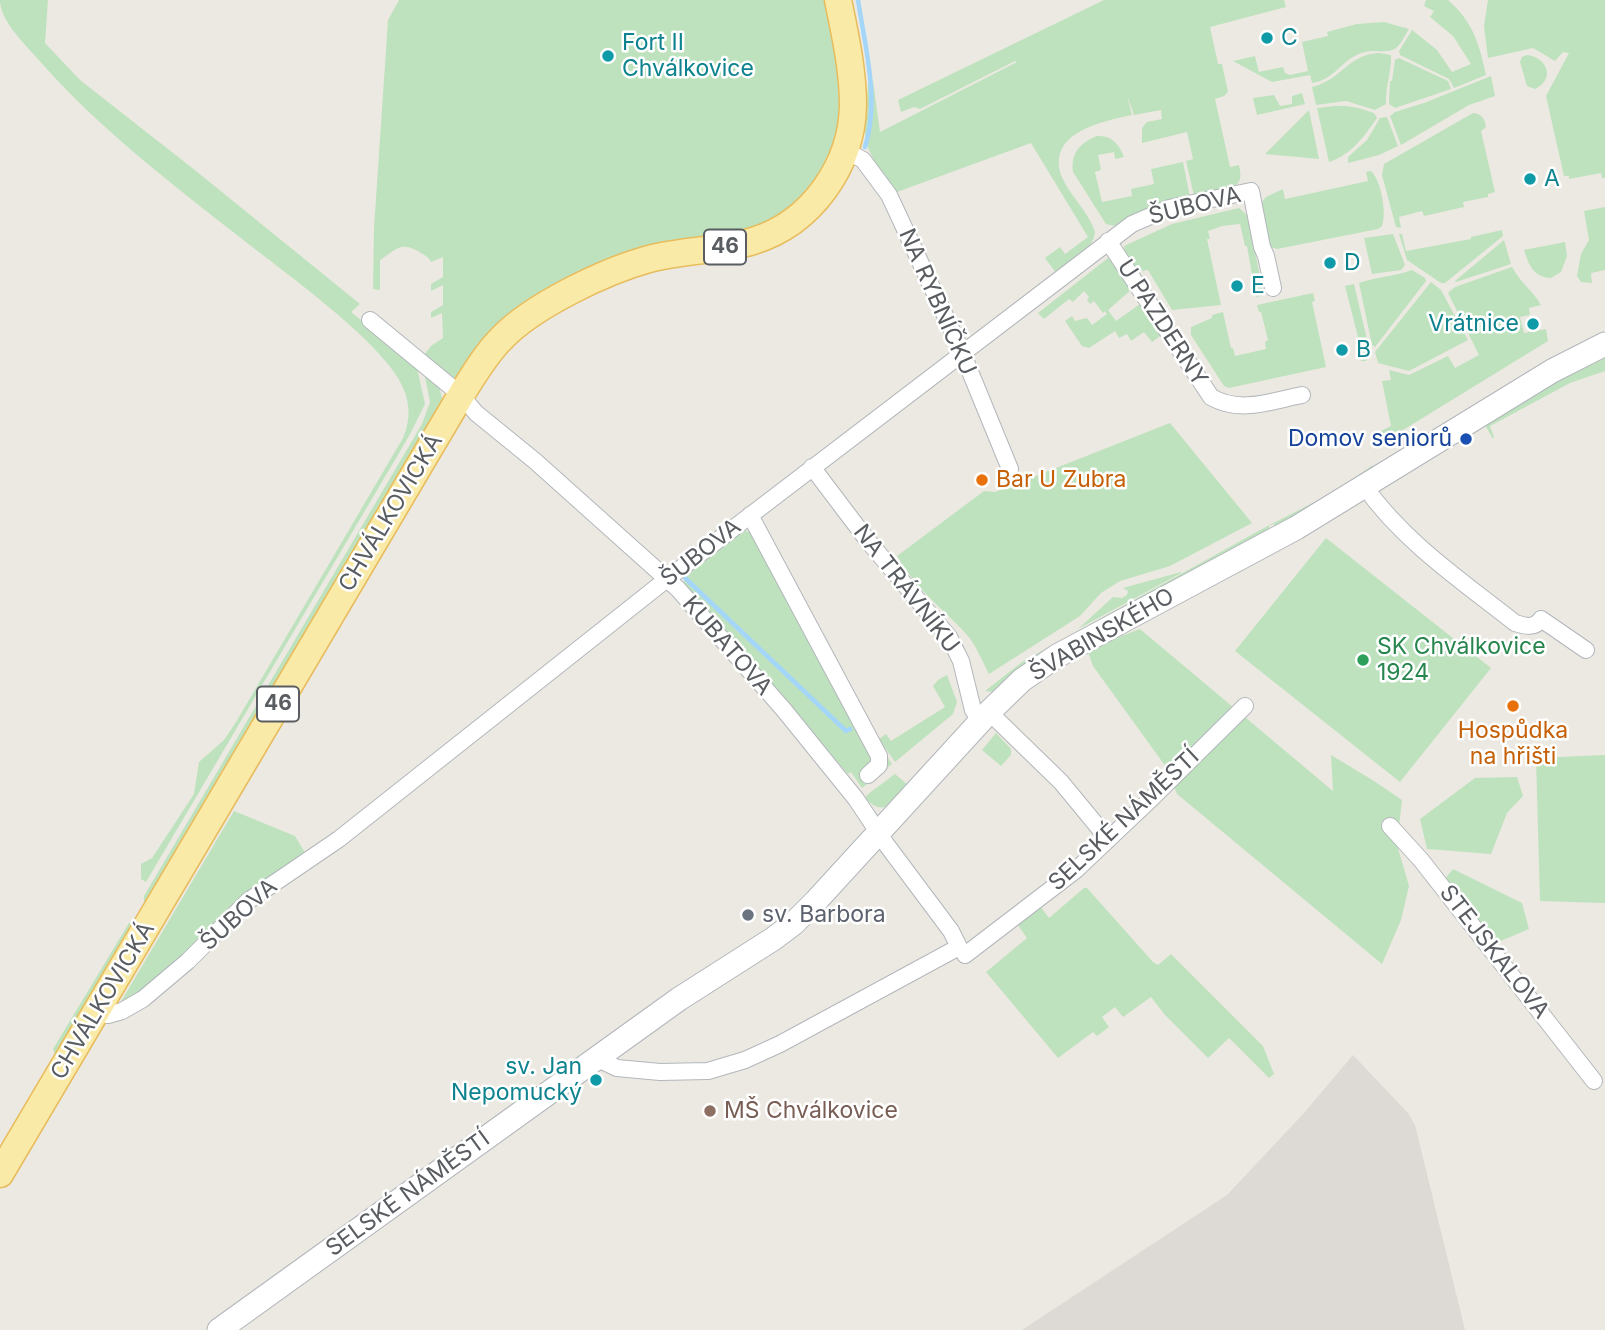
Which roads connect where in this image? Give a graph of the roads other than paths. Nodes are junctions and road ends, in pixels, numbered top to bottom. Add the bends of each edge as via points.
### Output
1 (838, 0) edge
2 (845, 150) junction
3 (1108, 241) junction
4 (1273, 288) dead end
5 (370, 320) dead end
6 (1605, 344) edge
7 (962, 352) junction
8 (461, 395) junction
9 (1302, 395) dead end
10 (812, 467) junction
11 (1010, 469) dead end
12 (1365, 487) junction
13 (750, 515) junction
14 (667, 579) junction
15 (1586, 650) dead end
16 (1245, 706) dead end
17 (984, 717) junction
18 (868, 775) dead end
19 (1390, 826) dead end
20 (878, 833) junction
21 (1108, 839) junction
22 (962, 951) junction
23 (96, 1013) junction
24 (596, 1058) junction
25 (1594, 1081) dead end
26 (0, 1174) edge
27 (219, 1330) edge

1 - 2 main road, CHVÁLKOVICKÁ / 46 via 853,92
2 - 7 street, NA RYBNÍČKU via 863,160 884,186
2 - 8 main road, CHVÁLKOVICKÁ / 46 via 824,190 788,225 742,244 638,263 548,304 500,340
3 - 4 street, ŠUBOVA via 1161,211 1251,191
3 - 7 street, ŠUBOVA
3 - 9 street, U PAZDERNY via 1211,397 1232,407 1245,407
5 - 8 street, KUBATOVA
6 - 12 street, ŠVABINSKÉHO via 1552,371
7 - 10 street, ŠUBOVA
7 - 11 street, NA RYBNÍČKU
8 - 14 street, KUBATOVA
8 - 23 main road, CHVÁLKOVICKÁ / 46
10 - 13 street, ŠUBOVA
10 - 17 street, NA TRÁVNÍKU via 949,638 961,661 973,710
12 - 15 street via 1389,519 1423,550 1516,623 1530,626 1541,619
12 - 17 street, ŠVABINSKÉHO via 1057,656 1022,680
13 - 14 street, ŠUBOVA
13 - 18 street via 879,756 879,765
14 - 20 street, KUBATOVA via 784,710
14 - 23 street, ŠUBOVA via 339,839 256,894 143,999 122,1011
16 - 21 street, SELSKÉ NÁMĚSTÍ
17 - 20 street, ŠVABINSKÉHO
17 - 21 street via 1061,782
19 - 25 street, STEJSKALOVA via 1422,860
20 - 22 street, KUBATOVA
20 - 24 street, SELSKÉ NÁMĚSTÍ via 793,924
21 - 22 street, SELSKÉ NÁMĚSTÍ via 1076,870
22 - 24 street, SELSKÉ NÁMĚSTÍ via 745,1060 708,1071 617,1068
23 - 26 main road, CHVÁLKOVICKÁ / 46
24 - 27 street, SELSKÉ NÁMĚSTÍ

